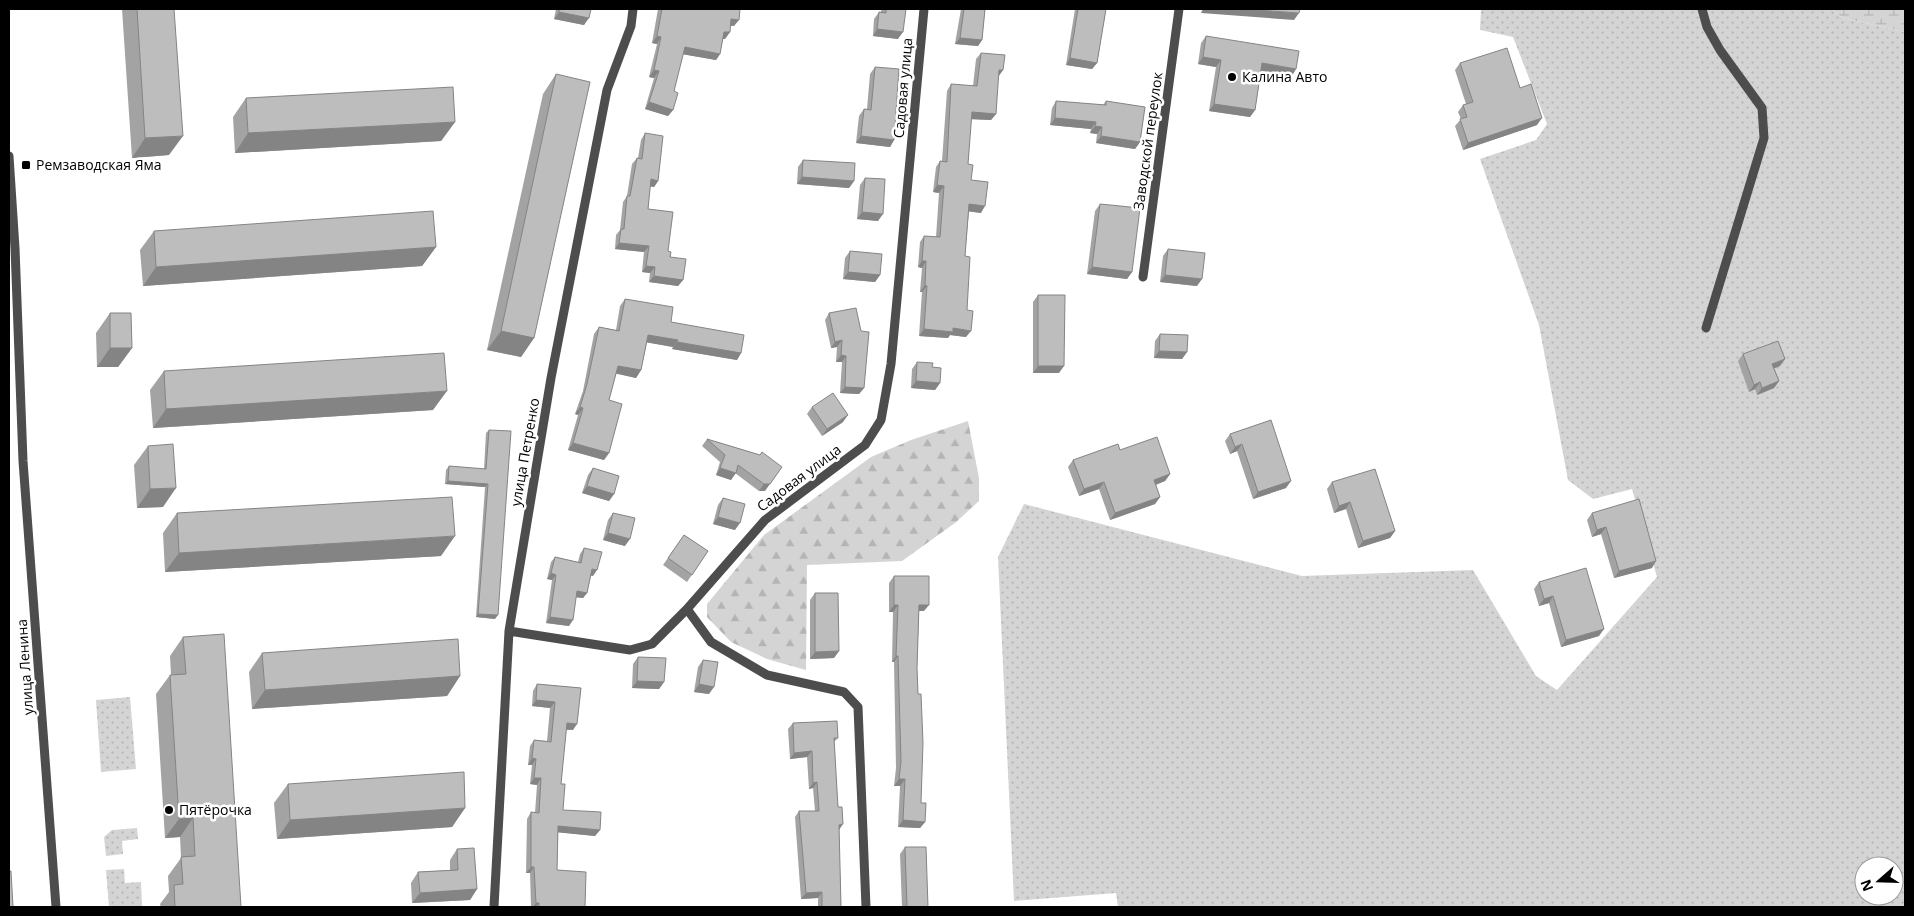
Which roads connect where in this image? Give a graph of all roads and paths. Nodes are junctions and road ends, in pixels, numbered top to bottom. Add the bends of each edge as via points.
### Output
1 (633, 9) edge
2 (924, 9) edge
3 (1179, 9) edge
4 (1702, 9) edge
5 (9, 156) edge
6 (1143, 278) dead end
7 (1706, 328) dead end
8 (687, 608) junction
9 (509, 632) junction
10 (56, 907) edge
11 (494, 907) edge
12 (866, 907) edge

1 - 9 street, улица Петренко via 608,90 551,378
2 - 8 street, Садовая улица via 891,364 881,420 865,445 765,520
3 - 6 street, Заводской переулок
4 - 7 street via 1711,35 1762,108 1764,138
5 - 10 street, улица Ленина via 23,461
8 - 9 street, Садовая улица via 652,644 630,650
8 - 12 street via 711,642 767,675 844,692 858,706
9 - 11 street, улица Петренко

